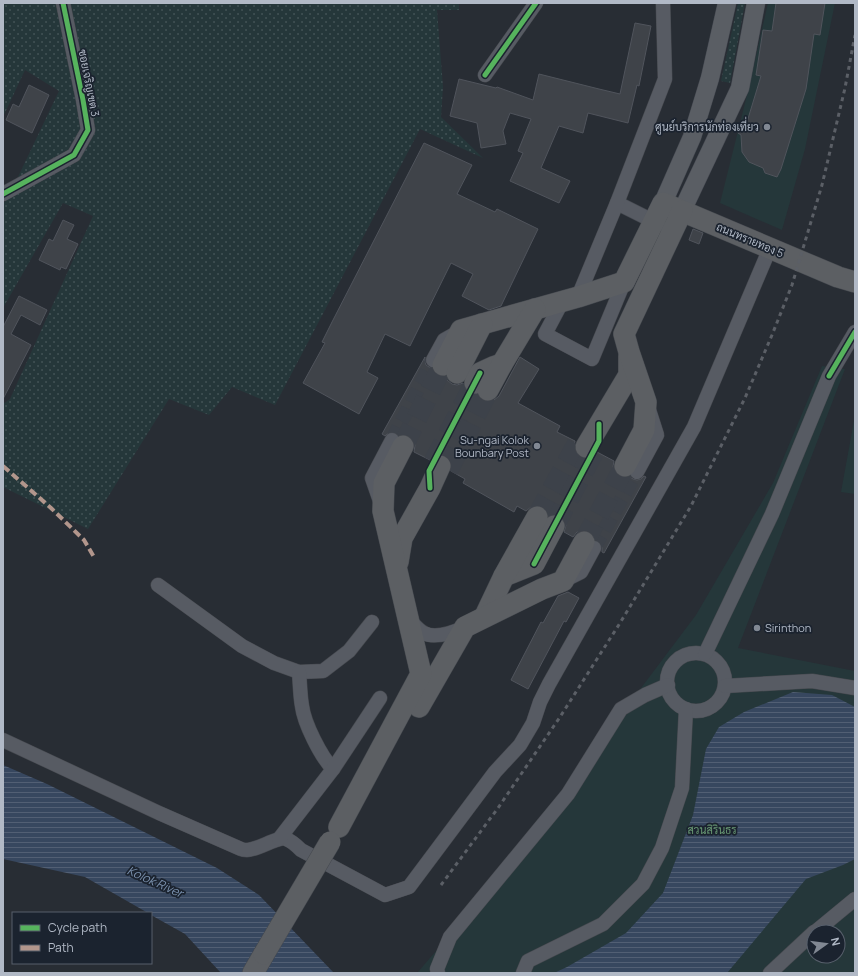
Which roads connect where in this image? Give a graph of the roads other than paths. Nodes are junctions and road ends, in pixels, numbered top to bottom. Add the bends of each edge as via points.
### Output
1 (63, 3) edge
2 (536, 3) edge
3 (662, 3) edge
4 (727, 3) edge
5 (756, 3) edge
6 (485, 76) dead end
7 (706, 91) junction
8 (734, 100) junction
9 (3, 194) edge
10 (663, 202) junction
11 (617, 203) junction
12 (682, 210) junction
13 (656, 223) junction
14 (770, 248) junction
15 (846, 279) edge
16 (624, 282) junction
17 (855, 291) edge
18 (570, 299) junction
19 (535, 309) junction
20 (482, 324) junction
21 (855, 332) edge
22 (619, 338) junction
23 (487, 377) tunnel mouth
24 (403, 446) tunnel mouth
25 (625, 466) tunnel mouth
26 (564, 532) junction
27 (397, 570) junction
28 (519, 570) junction
29 (158, 585) dead end
30 (542, 589) junction
31 (485, 616) junction
32 (409, 620) junction
33 (372, 622) dead end
34 (465, 626) junction
35 (705, 654) junction
36 (299, 672) junction
37 (668, 685) junction
38 (725, 686) junction
39 (855, 688) edge
40 (380, 698) dead end
41 (686, 709) junction
42 (3, 740) edge
43 (333, 769) junction
44 (335, 835) junction
45 (279, 839) junction
46 (855, 899) edge
47 (824, 924) edge
48 (806, 939) edge
49 (253, 973) edge
50 (438, 973) edge
51 (523, 973) edge
52 (770, 973) edge

1 - 9 street, ซอยเจริญเขต 3 via 88,130 74,155
2 - 6 street
3 - 11 street via 665,78
4 - 7 main road
5 - 8 main road via 740,88
7 - 8 main road
7 - 10 main road via 692,137
8 - 12 main road
10 - 12 highway, ถนนทรายทอง 5
10 - 13 highway
11 - 13 street
11 - 18 street
12 - 14 highway, ถนนทรายทอง 5
12 - 22 highway
13 - 16 highway
14 - 15 highway, ถนนทรายทอง 5
14 - 45 street via 694,427 549,684 533,723 520,745 495,772 409,887 385,895 302,850 286,838
15 - 17 highway, ถนนทรายทอง 5
16 - 18 highway
16 - 22 street
18 - 19 highway
18 - 22 street via 545,334 592,359
19 - 20 highway
19 - 23 highway
20 - 20 highway via 444,366 461,330
21 - 35 street via 829,376 772,514
22 - 22 highway via 586,447 599,441 599,424 629,375
22 - 25 highway via 646,402
24 - 27 highway via 383,511
26 - 28 highway
26 - 28 highway
26 - 30 highway
26 - 30 highway via 563,581
27 - 27 highway via 402,538 441,466
27 - 32 highway
28 - 31 highway
29 - 36 street via 242,646 274,664
30 - 31 highway
31 - 34 highway
32 - 34 street via 426,634 439,635
32 - 44 highway via 421,674
33 - 36 street via 349,651 323,671
34 - 44 highway via 383,772
35 - 37 street via 695,653 678,659 668,675
35 - 38 street via 718,663 725,678
36 - 43 street via 302,707 311,733
37 - 41 street via 673,699
37 - 50 street via 621,709 568,794 450,937 437,969
38 - 39 street via 812,682
38 - 41 street via 717,702 711,707 694,711
40 - 43 street
41 - 51 street via 682,788 662,848 643,884 603,924 528,961
42 - 45 street via 241,849 256,849
43 - 45 street
44 - 49 highway, bridge
46 - 47 street
48 - 52 street

